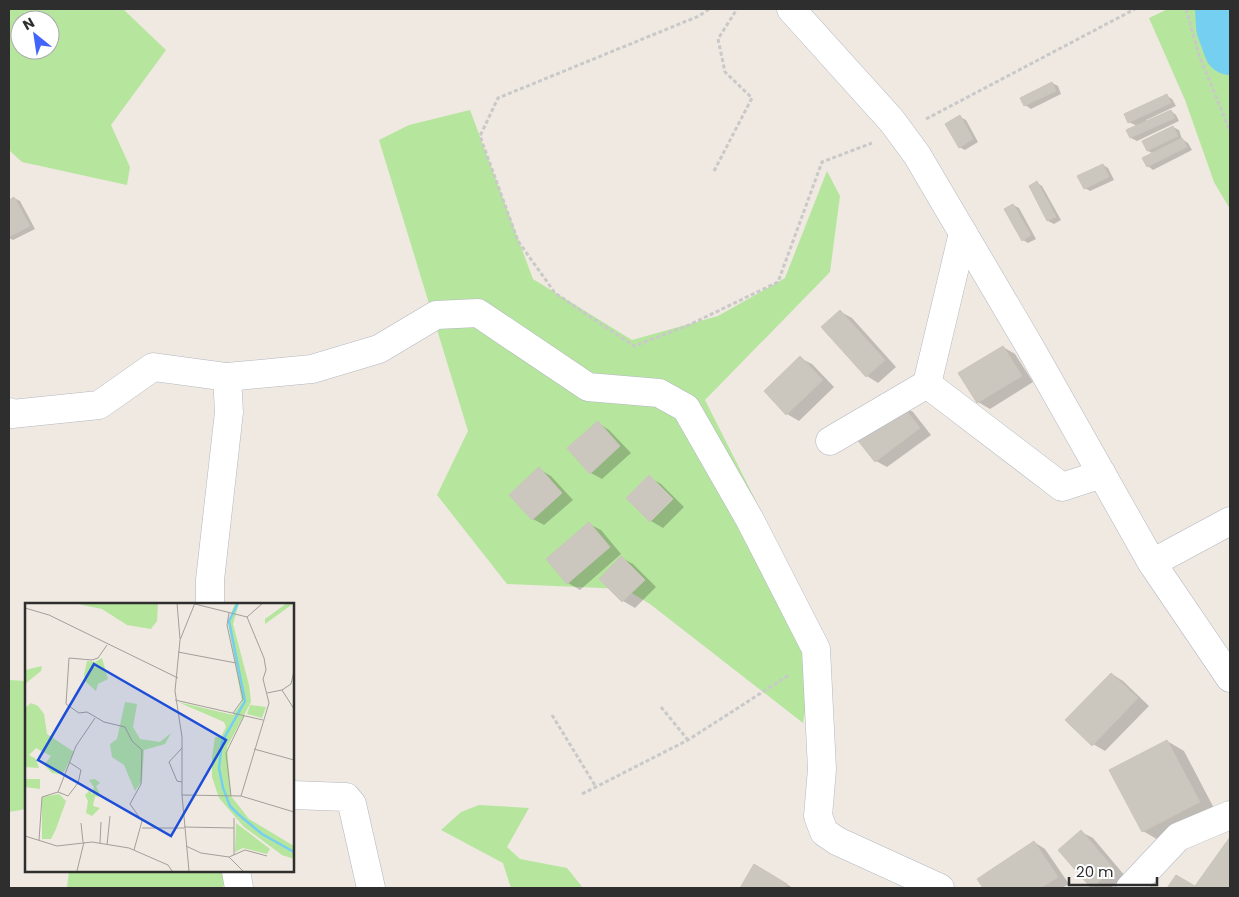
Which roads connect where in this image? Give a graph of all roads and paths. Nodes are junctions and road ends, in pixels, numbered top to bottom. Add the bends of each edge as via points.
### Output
1 (709, 9) edge
2 (737, 9) edge
3 (790, 9) edge
4 (1135, 9) edge
5 (1186, 9) edge
6 (1230, 131) edge
7 (900, 132) junction
8 (714, 172) dead end
9 (963, 233) junction
10 (227, 377) junction
11 (927, 384) junction
12 (9, 412) edge
13 (830, 441) dead end
14 (1102, 474) junction
15 (1230, 521) edge
16 (1152, 563) junction
17 (210, 603) edge
18 (817, 658) junction
19 (1230, 678) edge
20 (660, 708) dead end
21 (552, 715) dead end
22 (688, 740) junction
23 (596, 786) junction
24 (582, 794) dead end
25 (294, 795) edge
26 (1230, 815) edge
27 (236, 872) edge
28 (239, 888) edge
29 (371, 888) edge
30 (940, 888) edge
31 (1130, 888) edge

1 - 7 path via 699,16 498,98 480,136 518,240 555,292 634,346 689,325 778,282 822,162
2 - 8 path via 718,39 726,72 752,98
3 - 7 street
4 - 7 path
5 - 6 path via 1199,55
7 - 9 street
9 - 11 street
9 - 14 street
10 - 12 street via 153,367 99,406
10 - 17 street via 229,412
10 - 18 street via 312,369 379,349 436,315 478,313 588,387 659,393 686,408 750,520 816,649
11 - 13 street
11 - 14 street via 1062,487
14 - 16 street
15 - 16 street
16 - 19 street
18 - 22 path
18 - 30 street via 822,768 818,816 824,832
20 - 22 path
21 - 23 path
22 - 23 path
23 - 24 path
25 - 29 street via 346,797 352,804
26 - 31 street via 1178,837
27 - 28 street

